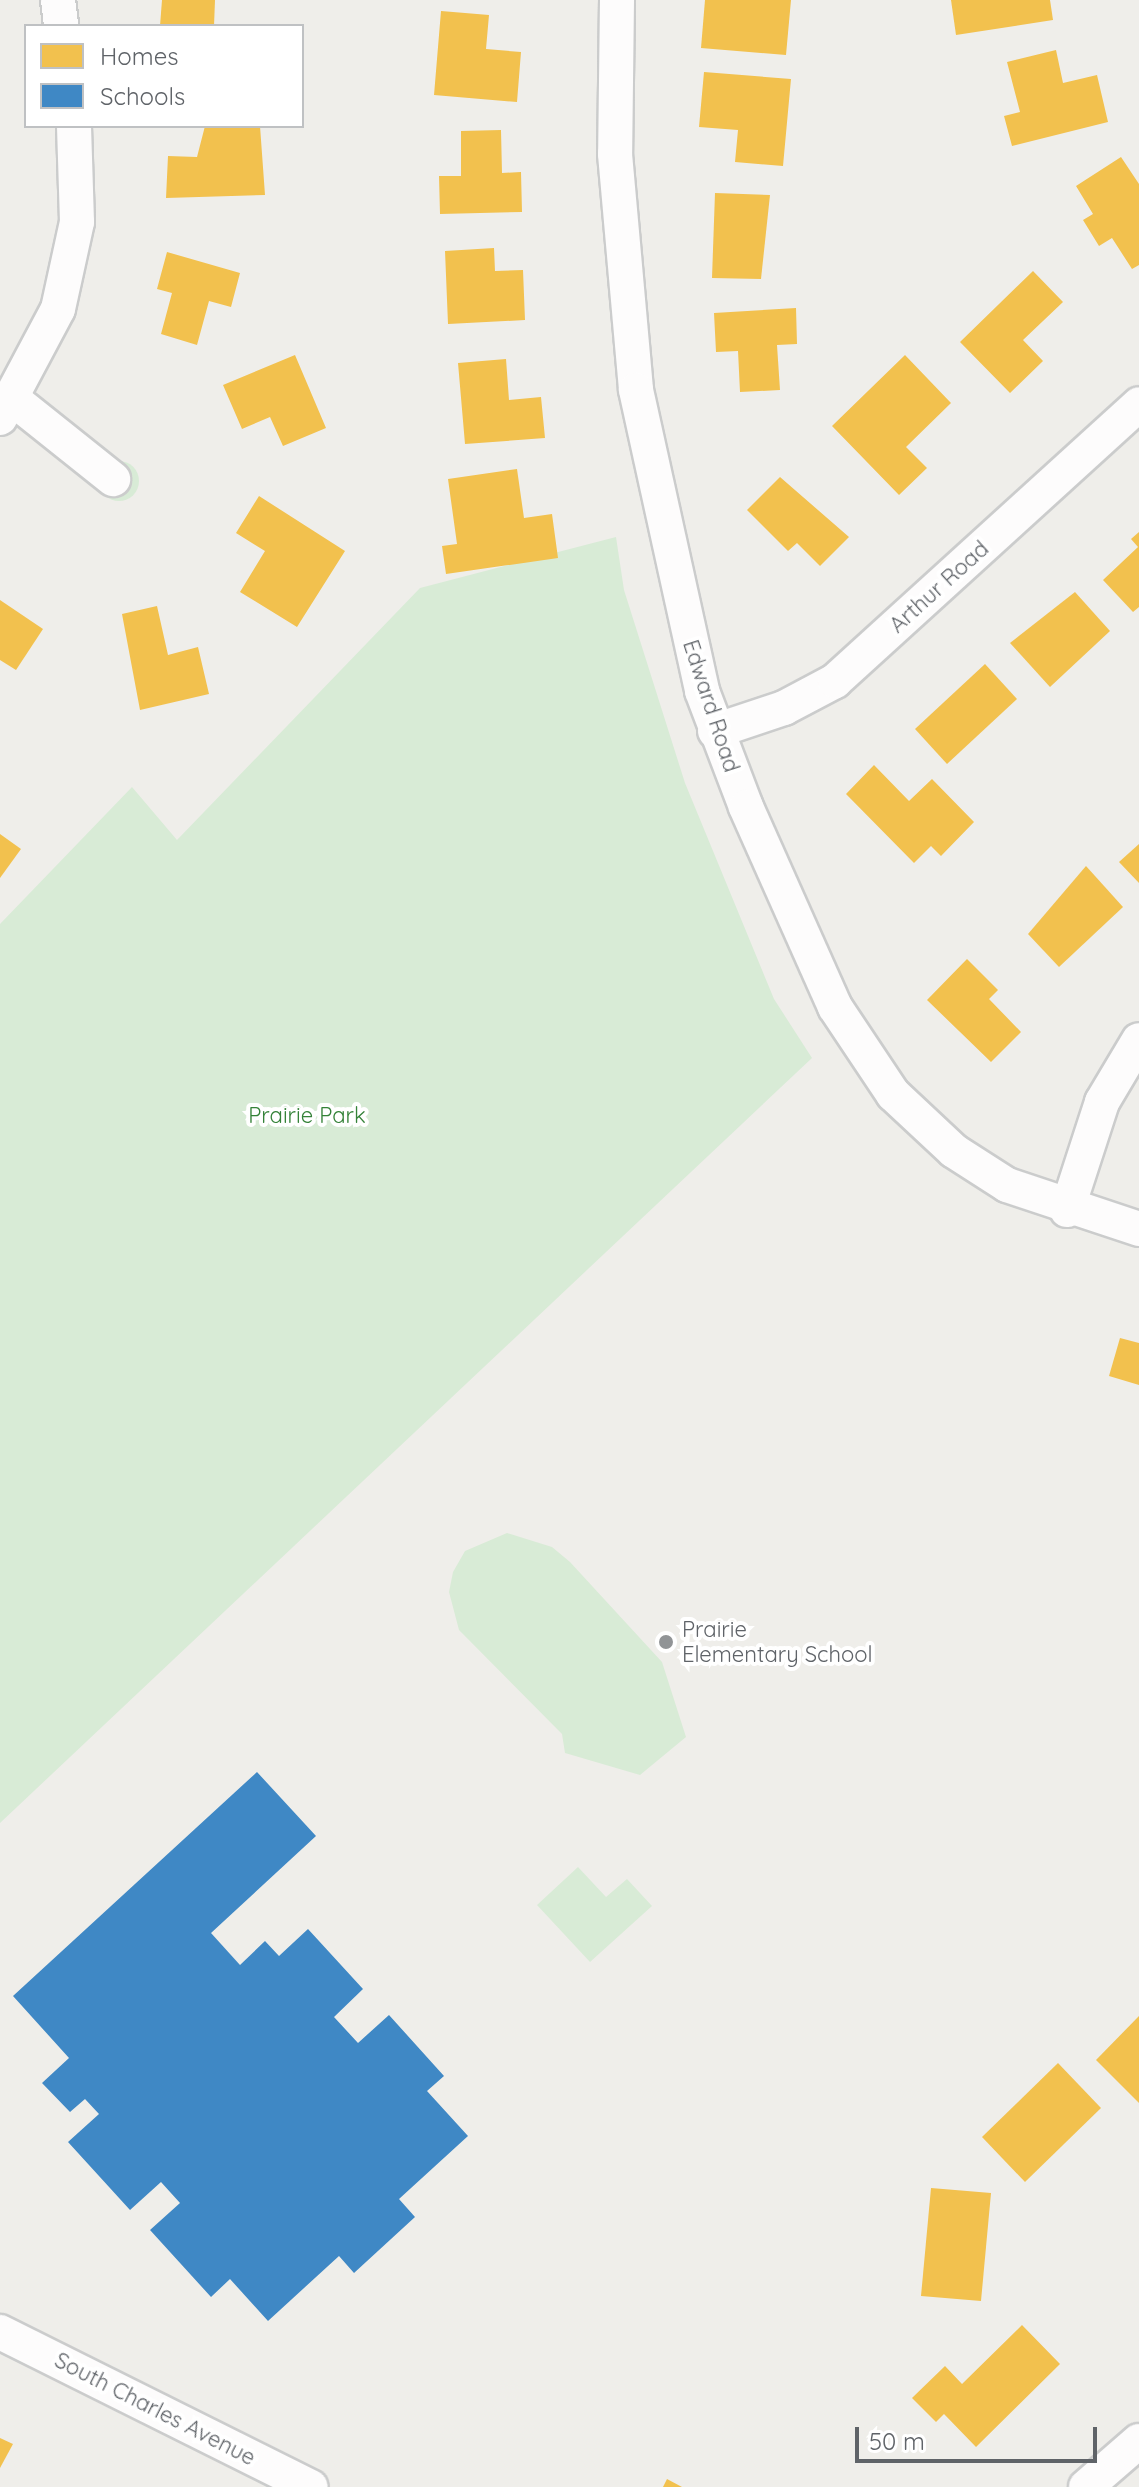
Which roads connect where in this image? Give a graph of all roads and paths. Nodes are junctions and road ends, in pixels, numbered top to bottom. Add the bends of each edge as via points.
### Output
1 (58, 0) edge
2 (617, 0) edge
3 (61, 24) edge
4 (74, 128) edge
5 (1139, 404) edge
6 (7, 409) edge
7 (113, 479) dead end
8 (715, 731) junction
9 (1139, 1040) edge
10 (1067, 1210) junction
11 (1139, 1229) edge
12 (0, 2332) edge
13 (1139, 2441) edge
14 (311, 2487) edge
15 (1086, 2487) edge

1 - 3 street
2 - 8 street, Edward Road via 615,154 632,363 654,497
4 - 6 street via 77,222 61,298
5 - 8 street, Arthur Road via 835,681 784,708
6 - 7 street
8 - 10 street, Edward Road via 799,933 862,1054 954,1151
9 - 10 street via 1102,1102
10 - 11 street, Edward Road
12 - 14 street, South Charles Avenue
13 - 15 street

